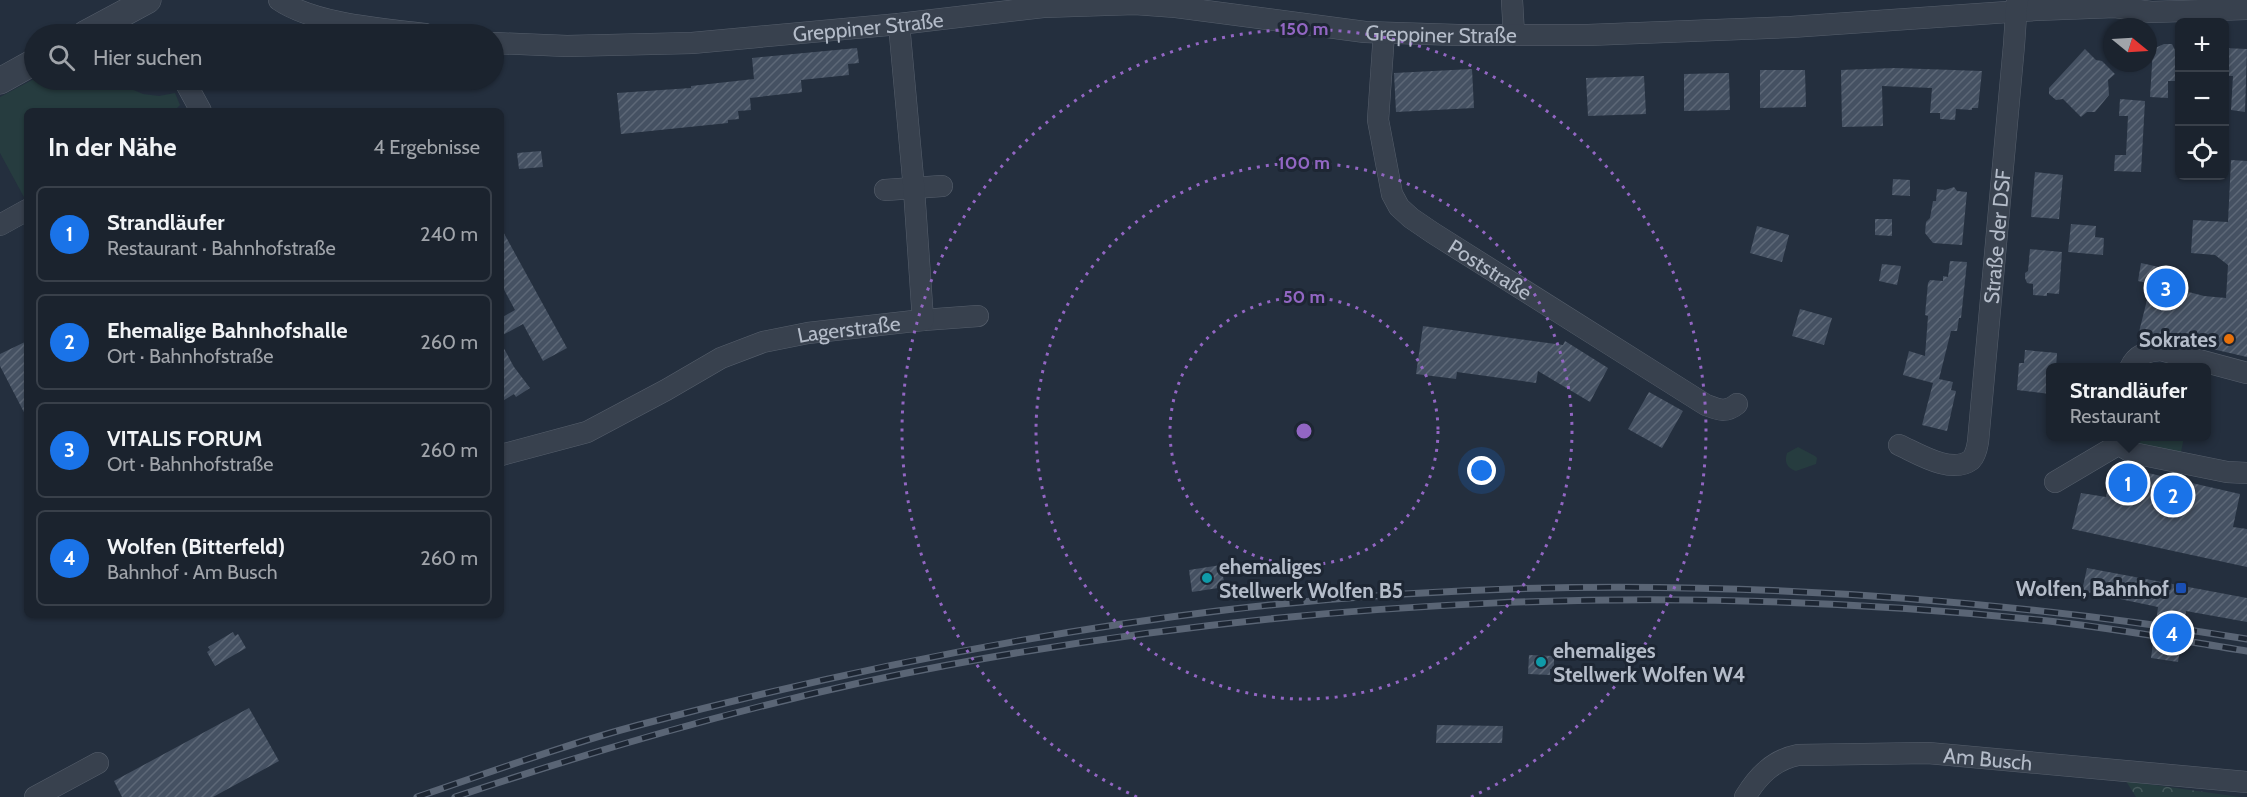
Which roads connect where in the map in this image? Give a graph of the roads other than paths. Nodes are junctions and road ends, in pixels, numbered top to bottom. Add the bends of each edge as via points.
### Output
1 (147, 0) edge
2 (279, 0) edge
3 (1512, 0) edge
4 (1152, 2) edge
5 (2016, 6) edge
6 (2247, 9) edge
7 (103, 24) edge
8 (356, 24) edge
9 (899, 24) junction
10 (1384, 33) junction
11 (1514, 34) junction
12 (504, 43) edge
13 (24, 68) edge
14 (0, 81) edge
15 (189, 90) edge
16 (199, 108) edge
17 (942, 186) dead end
18 (914, 189) junction
19 (885, 190) dead end
20 (24, 212) edge
21 (0, 225) edge
22 (978, 316) dead end
23 (923, 320) junction
24 (2134, 363) edge
25 (2208, 363) edge
26 (2211, 364) edge
27 (2247, 374) edge
28 (1737, 404) dead end
29 (2118, 441) edge
30 (2121, 441) edge
31 (1899, 445) dead end
32 (504, 454) edge
33 (2247, 473) edge
34 (2055, 482) dead end
35 (98, 763) dead end
36 (2247, 782) edge
37 (35, 797) edge
38 (1745, 797) edge

1 - 7 street
2 - 8 street via 303,12
3 - 11 street
4 - 9 street, Greppiner Straße via 1043,7
4 - 10 street, Greppiner Straße
5 - 6 street, Greppiner Straße via 2115,7 2151,12
5 - 11 street, Greppiner Straße via 1791,27
5 - 31 street, Straße der DSF via 1975,454 1971,460 1952,465
9 - 12 street, Greppiner Straße via 692,43
9 - 18 street, Lagerstraße
10 - 11 street, Greppiner Straße
10 - 28 street, Poststraße via 1378,120 1392,194 1399,207 1433,233 1706,405 1729,410
13 - 14 street
15 - 16 street
17 - 18 street
18 - 19 street
18 - 23 street, Lagerstraße
20 - 21 street
22 - 23 street
23 - 32 street, Lagerstraße via 763,342 721,357 587,432
24 - 25 street via 2149,351 2162,350
26 - 27 street
29 - 34 street
30 - 33 street via 2133,453
35 - 37 street
36 - 38 street, Am Busch via 1928,753 1798,754 1774,764

